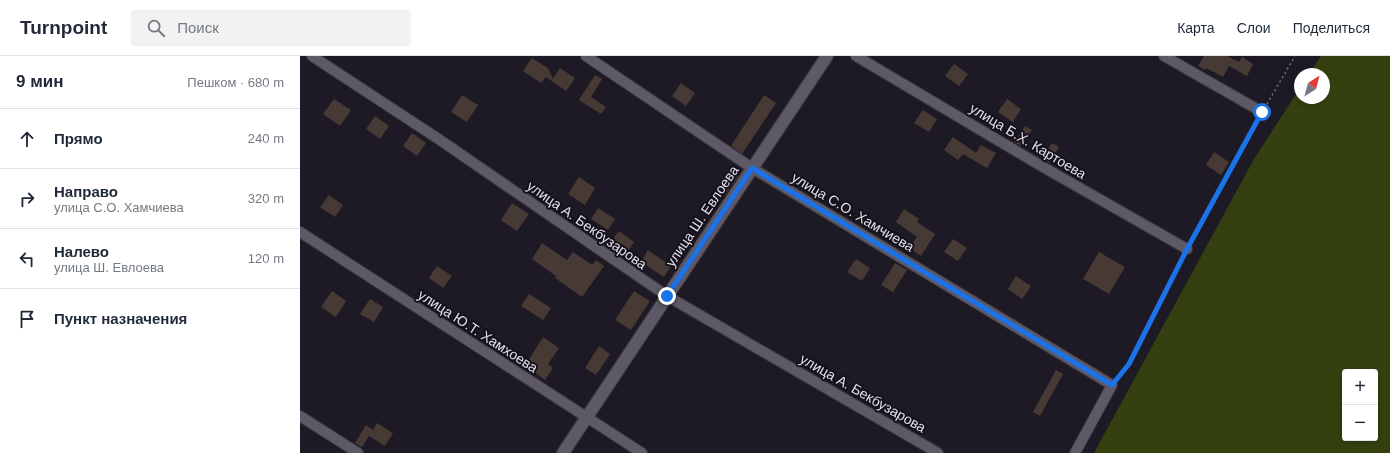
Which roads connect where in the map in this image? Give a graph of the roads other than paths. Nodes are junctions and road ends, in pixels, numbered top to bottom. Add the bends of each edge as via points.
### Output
1 (312, 56) edge
2 (586, 56) edge
3 (827, 56) edge
4 (856, 56) edge
5 (1164, 56) edge
6 (1262, 112) road end
7 (752, 168) junction
8 (300, 232) edge
9 (1187, 249) road end
10 (667, 296) junction
11 (300, 416) edge
12 (586, 418) junction
13 (358, 453) edge
14 (563, 453) edge
15 (642, 453) edge
16 (938, 453) edge
17 (1075, 453) edge

1 - 10 street, улица А. Бекбузарова via 440,140
2 - 7 street, улица С.О. Хамчиева
3 - 7 street, улица Ш. Евлоева
4 - 9 street, улица Б.Х. Картоева
5 - 6 street
7 - 10 street, улица Ш. Евлоева
7 - 17 street, улица С.О. Хамчиева via 1112,385
8 - 12 street, улица Ю.Т. Хамхоева
10 - 12 street, улица Ш. Евлоева
10 - 16 street, улица А. Бекбузарова
11 - 13 street
12 - 14 street, улица Ш. Евлоева
12 - 15 street, улица Ю.Т. Хамхоева

